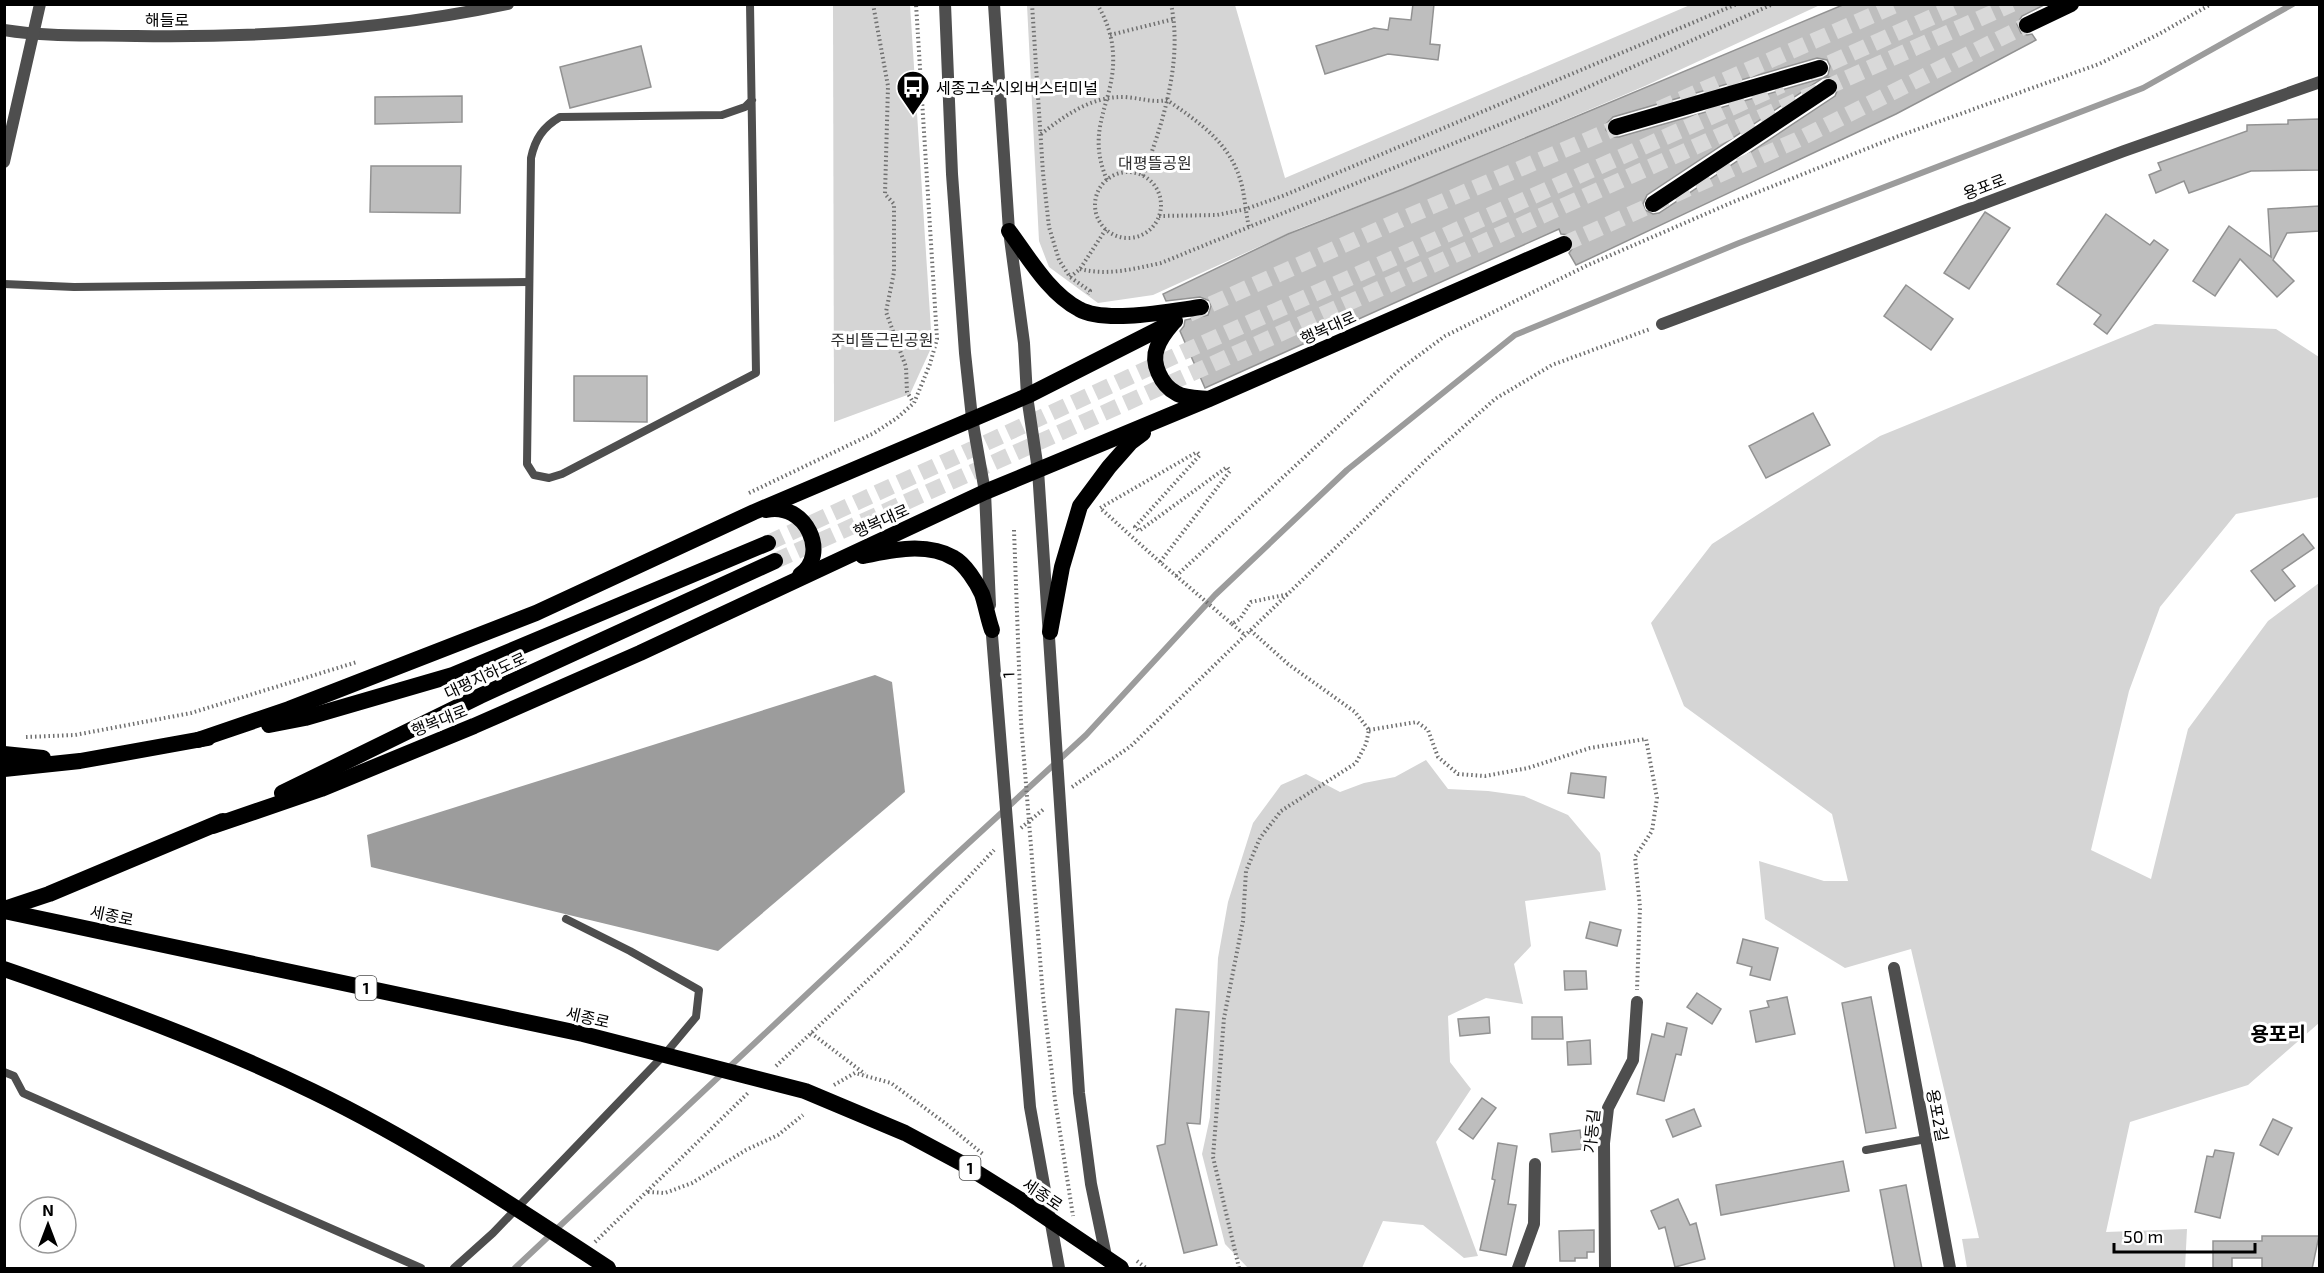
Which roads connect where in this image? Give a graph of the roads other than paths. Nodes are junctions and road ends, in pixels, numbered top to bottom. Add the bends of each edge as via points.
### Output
1 (40, 4) edge
2 (508, 4) edge
3 (750, 4) edge
4 (945, 4) edge
5 (994, 4) edge
6 (2071, 4) edge
7 (2027, 25) tunnel mouth
8 (4, 30) edge
9 (33, 34) junction
10 (1820, 68) tunnel mouth
11 (2319, 82) edge
12 (1829, 87) dead end
13 (752, 100) junction
14 (1616, 127) tunnel mouth
15 (4, 162) edge
16 (1653, 204) dead end
17 (1009, 231) junction
18 (1564, 244) tunnel mouth
19 (529, 282) junction
20 (4, 284) edge
21 (1201, 307) tunnel mouth
22 (1662, 324) road end
23 (1027, 396) junction
24 (1209, 399) junction
25 (972, 418) junction
26 (1166, 418) junction
27 (1038, 470) junction
28 (985, 492) junction
29 (754, 512) junction
30 (768, 543) tunnel mouth
31 (775, 561) tunnel mouth
32 (821, 567) junction
33 (792, 581) junction
34 (992, 630) junction
35 (1050, 632) junction
36 (198, 740) junction
37 (4, 754) edge
38 (80, 761) junction
39 (4, 769) edge
40 (213, 826) junction
41 (4, 910) edge
42 (566, 919) dead end
43 (1894, 968) dead end
44 (4, 969) edge
45 (1637, 1002) road end
46 (665, 1054) junction
47 (4, 1072) edge
48 (1926, 1139) junction
49 (1866, 1150) dead end
50 (1535, 1164) dead end
51 (421, 1269) edge
52 (454, 1269) edge
53 (608, 1269) edge
54 (1059, 1269) edge
55 (1108, 1269) edge
56 (1121, 1269) edge
57 (1518, 1269) edge
58 (1605, 1269) edge
59 (1950, 1269) edge

1 - 9 street
2 - 9 street, 해들로 via 386,26 294,34
3 - 13 lane
4 - 25 street via 953,183
5 - 17 street
6 - 7 highway
8 - 9 street, 해들로
9 - 15 street
10 - 14 highway
11 - 22 street, 용포로
12 - 16 highway
13 - 19 lane via 746,107 722,115 565,116 547,126 535,143 531,158
13 - 19 lane via 756,373 562,474 538,477 527,464
17 - 21 highway via 1042,276 1080,310 1096,315 1144,315
17 - 23 street
18 - 24 highway, 행복대로
19 - 20 lane via 74,287
23 - 24 highway via 1175,321 1156,351 1156,367 1177,394
23 - 25 highway
23 - 27 street
24 - 26 highway, 행복대로
25 - 28 street
25 - 29 highway
26 - 27 highway, 행복대로
26 - 35 highway via 1131,442 1080,506 1062,567
27 - 28 highway, 행복대로
27 - 35 street
28 - 32 highway, 행복대로
28 - 34 street
29 - 33 highway via 777,507 791,511 809,529 813,543 808,570
29 - 36 highway via 536,613
30 - 36 highway, 대평지하도로 via 453,675 305,718
31 - 40 highway, 대평지하도로 via 480,696
32 - 33 highway, 행복대로
32 - 34 highway via 893,550 927,550 955,558 981,594
33 - 40 highway, 행복대로 via 474,726 321,789
34 - 54 street via 1005,845 1030,1107
35 - 55 street via 1079,1093
36 - 38 highway
37 - 38 highway
38 - 39 highway
40 - 41 highway
41 - 46 highway, 세종로 / 1
42 - 46 lane via 699,990 696,1017
43 - 48 street, 용포2길
44 - 53 highway via 202,1042 313,1091 424,1150
45 - 58 street, 가동길 via 1633,1060 1608,1108 1605,1131
46 - 52 lane
46 - 56 highway, 세종로 / 1 via 805,1091 905,1133 1019,1199
47 - 51 lane via 14,1076 23,1093
48 - 49 lane
48 - 59 street, 용포2길
50 - 57 street via 1534,1224

